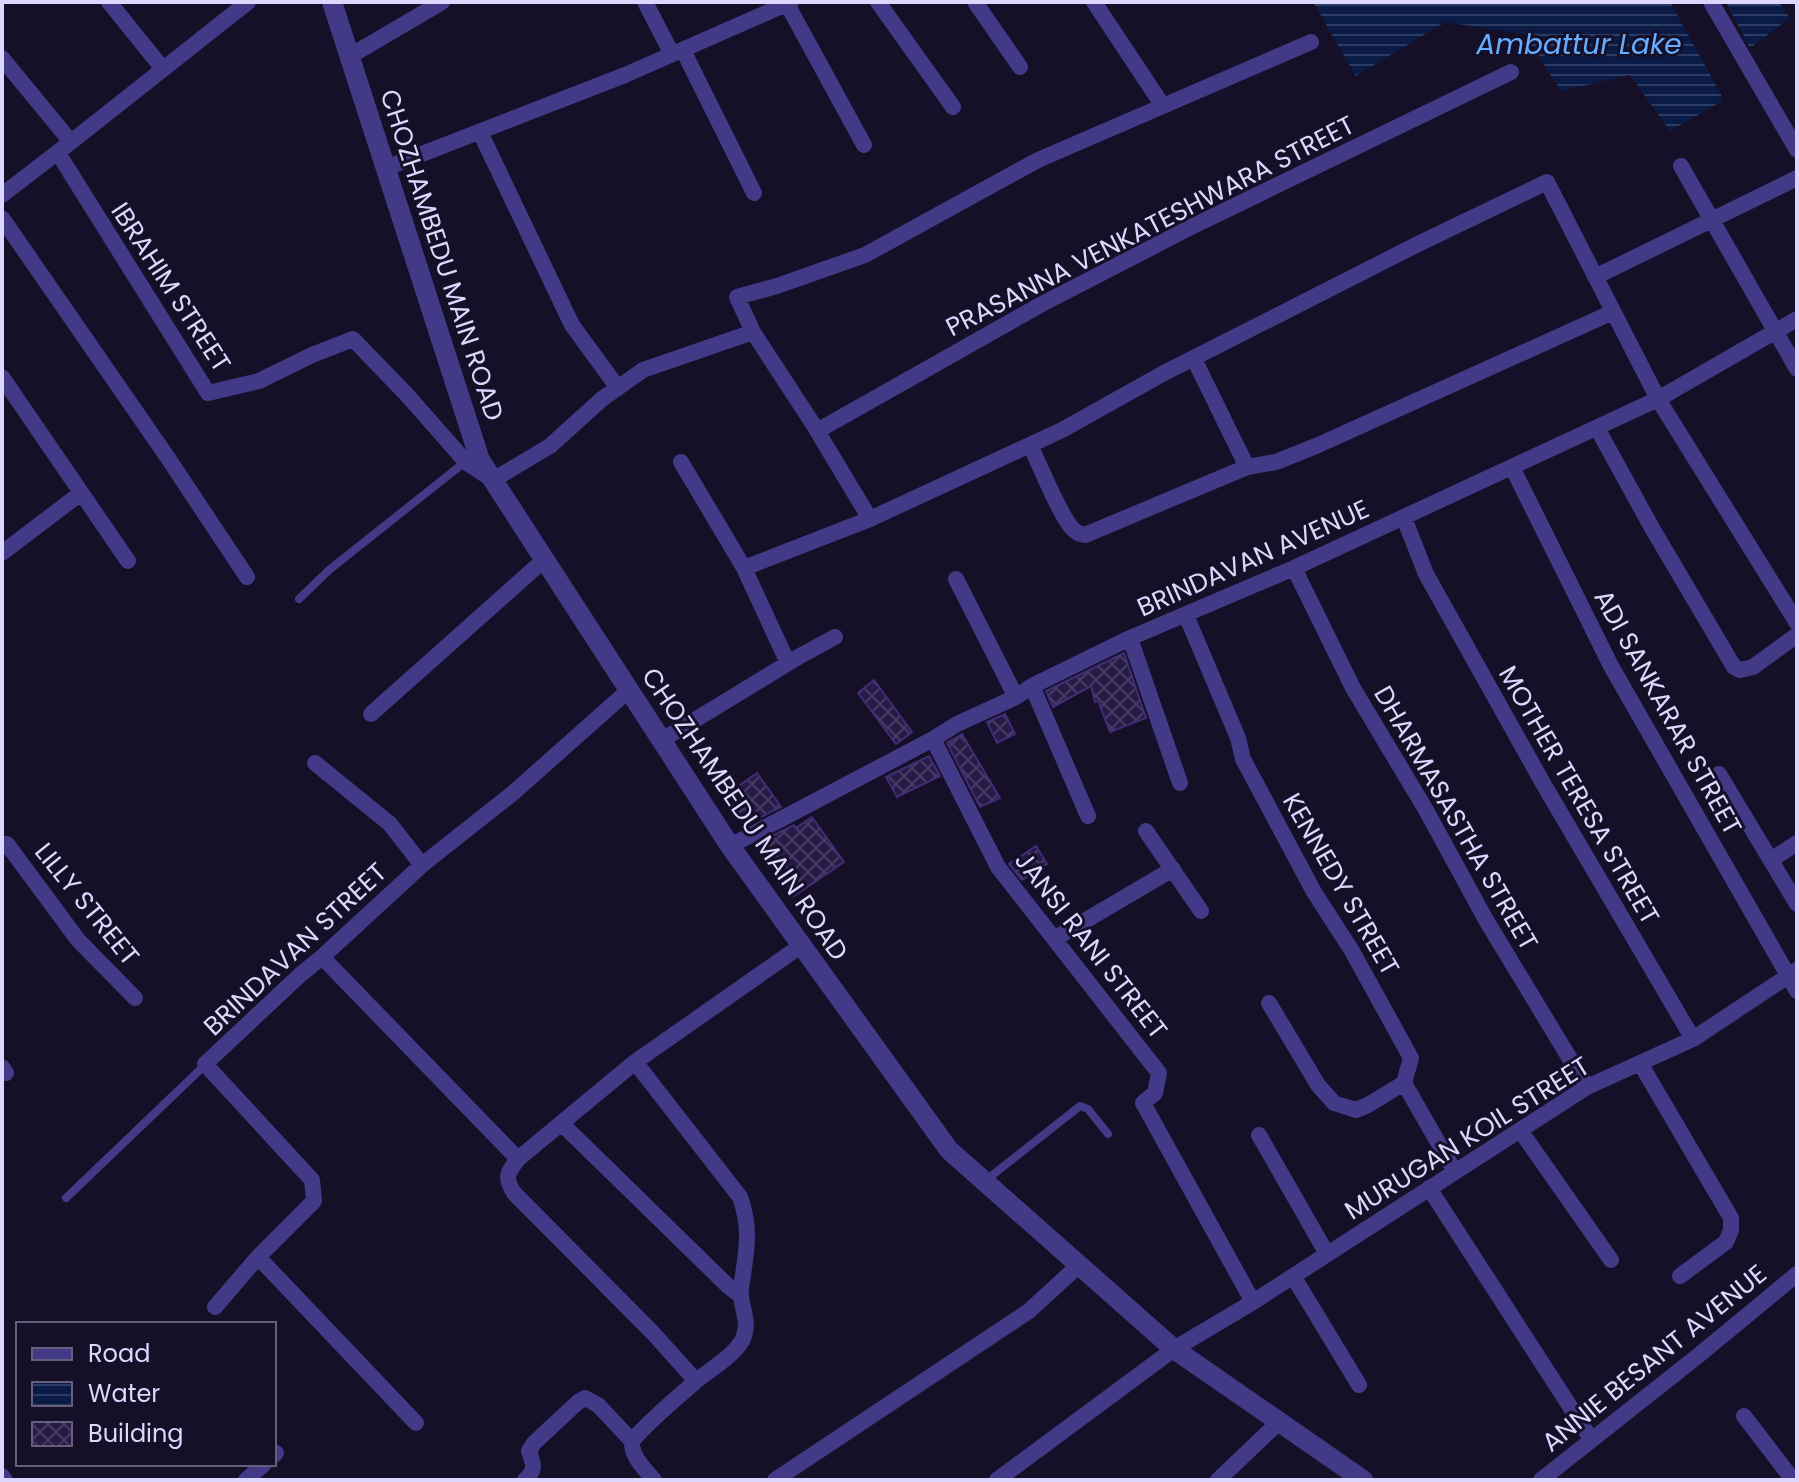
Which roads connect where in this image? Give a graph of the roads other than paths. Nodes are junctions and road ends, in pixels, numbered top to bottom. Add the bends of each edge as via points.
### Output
1 (109, 2) edge
2 (248, 2) edge
3 (332, 2) edge
4 (442, 2) edge
5 (645, 2) edge
6 (878, 2) edge
7 (975, 2) edge
8 (1094, 2) edge
9 (1711, 2) edge
10 (789, 3) edge
11 (1311, 42) dead end
12 (678, 52) junction
13 (350, 56) junction
14 (2, 58) edge
15 (1020, 67) dead end
16 (163, 69) junction
17 (1511, 72) dead end
18 (1163, 106) junction
19 (953, 107) dead end
20 (480, 132) junction
21 (864, 145) dead end
22 (64, 148) junction
23 (1797, 150) edge
24 (1681, 166) dead end
25 (386, 168) junction
26 (1797, 178) edge
27 (754, 193) dead end
28 (2, 195) edge
29 (2, 218) edge
30 (1711, 219) junction
31 (1595, 277) junction
32 (1613, 312) junction
33 (1797, 319) edge
34 (1774, 331) junction
35 (753, 332) junction
36 (1194, 359) junction
37 (1797, 369) edge
38 (2, 377) edge
39 (618, 388) junction
40 (1658, 399) junction
41 (1597, 428) junction
42 (817, 431) junction
43 (1030, 445) junction
44 (466, 462) junction
45 (681, 462) dead end
46 (1247, 467) junction
47 (1512, 467) junction
48 (493, 480) junction
49 (81, 493) junction
50 (1404, 518) junction
51 (870, 519) junction
52 (2, 553) edge
53 (545, 559) junction
54 (128, 561) dead end
55 (744, 568) junction
56 (1294, 568) junction
57 (247, 577) dead end
58 (956, 579) dead end
59 (299, 599) dead end
60 (1186, 615) junction
61 (1797, 623) edge
62 (1797, 635) edge
63 (835, 637) dead end
64 (1130, 638) junction
65 (788, 663) junction
66 (1032, 686) junction
67 (629, 690) junction
68 (1016, 697) junction
69 (371, 714) dead end
70 (933, 739) junction
71 (662, 740) junction
72 (315, 763) dead end
73 (1719, 774) dead end
74 (1180, 783) dead end
75 (1088, 816) dead end
76 (1146, 831) dead end
77 (1797, 843) edge
78 (730, 846) junction
79 (2, 847) edge
80 (1771, 860) junction
81 (422, 865) junction
82 (1173, 869) junction
83 (1797, 904) edge
84 (1201, 911) dead end
85 (1054, 939) junction
86 (802, 945) junction
87 (322, 957) junction
88 (1793, 973) edge
89 (1797, 991) edge
90 (135, 998) dead end
91 (1269, 1003) dead end
92 (1693, 1039) junction
93 (635, 1062) junction
94 (1640, 1063) junction
95 (205, 1064) junction
96 (1404, 1083) junction
97 (1587, 1087) junction
98 (561, 1123) junction
99 (1520, 1130) junction
100 (1108, 1134) dead end
101 (1259, 1135) dead end
102 (518, 1159) junction
103 (1455, 1172) junction
104 (984, 1181) junction
105 (1429, 1188) junction
106 (66, 1198) dead end
107 (1327, 1254) junction
108 (258, 1257) junction
109 (1611, 1260) dead end
110 (1079, 1265) junction
111 (1797, 1274) edge
112 (1293, 1276) junction
113 (1680, 1276) dead end
114 (740, 1295) junction
115 (1253, 1302) junction
116 (215, 1307) dead end
117 (1174, 1349) junction
118 (696, 1381) junction
119 (1359, 1385) dead end
120 (1744, 1416) dead end
121 (1279, 1422) junction
122 (416, 1423) dead end
123 (1591, 1439) junction
124 (632, 1441) junction
125 (261, 1466) edge
126 (246, 1480) edge
127 (525, 1480) edge
128 (654, 1480) edge
129 (775, 1480) edge
130 (997, 1480) edge
131 (1218, 1480) edge
132 (1363, 1480) edge
133 (1541, 1480) edge
134 (1793, 1480) edge

1 - 16 street
2 - 16 street
3 - 13 street, CHOZHAMBEDU MAIN ROAD
4 - 13 street
5 - 12 street
6 - 19 street
7 - 15 street
8 - 18 street
9 - 23 street
10 - 12 street
10 - 21 street
11 - 18 street
12 - 20 street
12 - 27 street
13 - 25 street, CHOZHAMBEDU MAIN ROAD
14 - 22 street
16 - 22 street
17 - 42 street, PRASANNA VENKATESHWARA STREET via 1042,304
18 - 35 street via 1038,160 865,255 737,297
20 - 25 street
20 - 39 street via 572,325
22 - 28 street
22 - 44 street, IBRAHIM STREET via 208,393 259,381 353,339
24 - 30 street
25 - 48 street, CHOZHAMBEDU MAIN ROAD via 480,460
26 - 30 street
29 - 57 street
30 - 31 street
30 - 34 street
31 - 32 street
31 - 36 street via 1547,182
32 - 40 street
32 - 46 street via 1316,446
33 - 34 street, BRINDAVAN AVENUE
34 - 37 street
34 - 40 street, BRINDAVAN AVENUE
35 - 39 street via 643,370
35 - 42 street
36 - 43 street
36 - 46 street
38 - 49 street
39 - 48 street via 550,446
40 - 41 street, BRINDAVAN AVENUE
40 - 61 street
41 - 47 street, BRINDAVAN AVENUE
41 - 62 street via 1734,667 1753,667
42 - 51 street
43 - 46 street via 1063,515 1071,528 1085,535
43 - 51 street
44 - 48 street, IBRAHIM STREET
44 - 59 lane
45 - 55 street
47 - 50 street, BRINDAVAN AVENUE
47 - 88 street, ADI SANKARAR STREET via 1611,666
48 - 53 street, CHOZHAMBEDU MAIN ROAD
49 - 52 street
49 - 54 street
50 - 56 street, BRINDAVAN AVENUE
50 - 92 street, MOTHER TERESA STREET via 1426,574
51 - 55 street
53 - 67 street, CHOZHAMBEDU MAIN ROAD
53 - 69 street
55 - 65 street
56 - 60 street, BRINDAVAN AVENUE
56 - 97 street, DHARMASASTHA STREET via 1353,688
58 - 68 street
60 - 64 street, BRINDAVAN AVENUE
60 - 96 street, KENNEDY STREET via 1243,759 1411,1058
63 - 65 street
64 - 66 street, BRINDAVAN AVENUE
64 - 74 street
65 - 71 street
66 - 68 street, BRINDAVAN AVENUE
66 - 75 street
67 - 71 street, CHOZHAMBEDU MAIN ROAD
67 - 81 street, BRINDAVAN STREET
68 - 70 street, BRINDAVAN AVENUE
70 - 78 street, BRINDAVAN AVENUE
70 - 85 street, JANSI RANI STREET via 998,867
71 - 78 street, CHOZHAMBEDU MAIN ROAD
72 - 81 street, BRINDAVAN STREET via 390,824
73 - 80 street
76 - 82 street
77 - 80 street
78 - 86 street, CHOZHAMBEDU MAIN ROAD
79 - 90 street, LILLY STREET via 7,844 78,940
80 - 83 street
81 - 87 street, BRINDAVAN STREET
82 - 84 street
82 - 85 street
85 - 115 street, JANSI RANI STREET via 1159,1073 1155,1093 1143,1103
86 - 93 street
86 - 104 street, CHOZHAMBEDU MAIN ROAD via 949,1150
87 - 95 street, BRINDAVAN STREET
87 - 102 street
88 - 89 street, ADI SANKARAR STREET
88 - 92 street, MURUGAN KOIL STREET
91 - 96 street via 1334,1103 1356,1110
92 - 94 street, MURUGAN KOIL STREET
93 - 98 street
93 - 114 street via 740,1197 747,1242
94 - 97 street, MURUGAN KOIL STREET
94 - 113 street via 1731,1218 1726,1242
95 - 106 lane
95 - 108 street, BRINDAVAN STREET via 312,1180 314,1201
96 - 103 street
97 - 99 street, MURUGAN KOIL STREET
98 - 102 street
98 - 114 street
99 - 103 street, MURUGAN KOIL STREET
99 - 109 street
100 - 104 lane via 1080,1106
101 - 107 street
102 - 118 street via 507,1174 514,1193
103 - 105 street, MURUGAN KOIL STREET
104 - 110 street, CHOZHAMBEDU MAIN ROAD
105 - 107 street, MURUGAN KOIL STREET
105 - 123 street
107 - 112 street, MURUGAN KOIL STREET
108 - 116 street
108 - 122 street
110 - 117 street, CHOZHAMBEDU MAIN ROAD
110 - 129 street via 1029,1311
111 - 123 street, ANNIE BESANT AVENUE
112 - 115 street, MURUGAN KOIL STREET
112 - 119 street
114 - 118 street via 747,1323 743,1341
115 - 117 street, MURUGAN KOIL STREET
117 - 121 street, CHOZHAMBEDU MAIN ROAD
117 - 130 street, MURUGAN KOIL STREET
118 - 124 street
120 - 134 street
121 - 131 street
121 - 132 street, CHOZHAMBEDU MAIN ROAD
123 - 133 street, ANNIE BESANT AVENUE
124 - 127 street via 585,1398 534,1443 529,1451 533,1473
124 - 128 street via 635,1456
125 - 126 street

